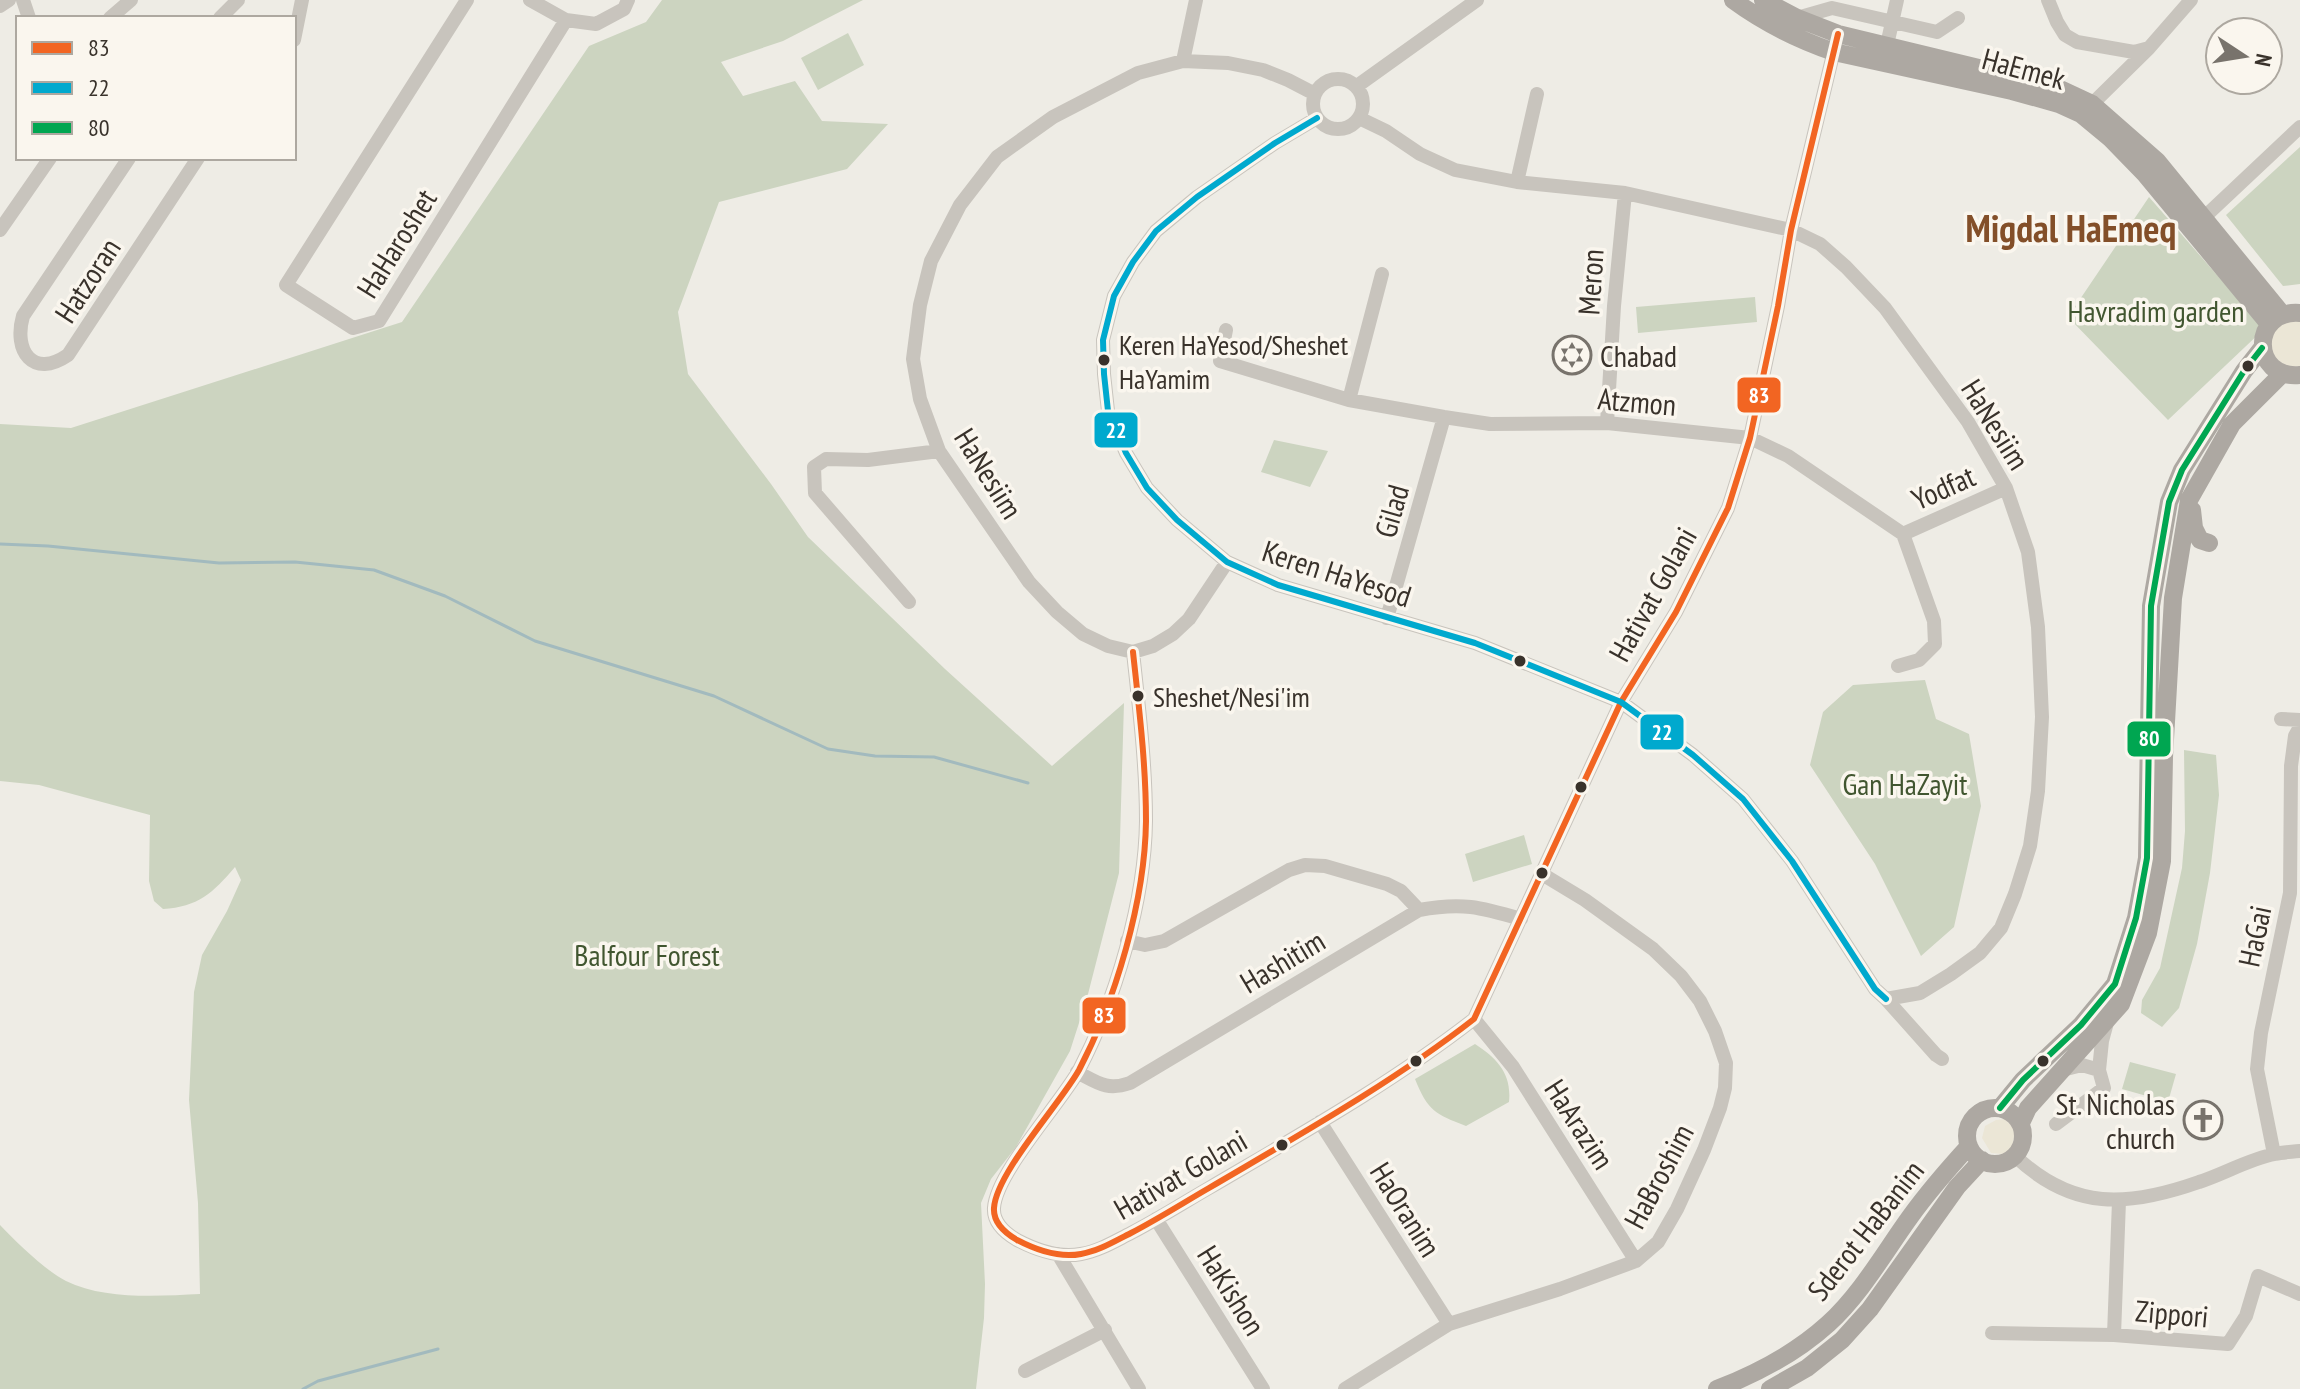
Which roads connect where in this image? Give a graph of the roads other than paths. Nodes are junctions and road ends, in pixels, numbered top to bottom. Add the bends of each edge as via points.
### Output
1 (9, 0) edge
2 (131, 0) edge
3 (238, 0) edge
4 (302, 0) edge
5 (467, 0) edge
6 (530, 0) edge
7 (628, 0) edge
8 (1196, 0) edge
9 (1477, 0) edge
10 (1733, 0) edge
11 (1763, 0) edge
12 (1897, 0) edge
13 (2048, 0) edge
14 (2191, 0) edge
15 (0, 6) edge
16 (112, 16) edge
17 (222, 16) edge
18 (1797, 18) junction
19 (1958, 18) dead end
20 (566, 20) junction
21 (1892, 23) junction
22 (296, 30) edge
23 (1836, 43) junction
24 (2149, 48) junction
25 (1885, 54) junction
26 (1183, 61) junction
27 (1357, 86) junction
28 (1315, 94) junction
29 (1537, 94) dead end
30 (2087, 109) junction
31 (1317, 118) junction
32 (1359, 118) junction
33 (2300, 127) edge
34 (49, 160) edge
35 (128, 160) edge
36 (197, 160) edge
37 (1517, 182) junction
38 (1625, 193) junction
39 (2197, 223) junction
40 (0, 230) edge
41 (1791, 230) junction
42 (1382, 274) dead end
43 (2290, 315) edge
44 (1226, 330) dead end
45 (2262, 348) junction
46 (2291, 374) edge
47 (1349, 400) junction
48 (1444, 417) junction
49 (1607, 423) junction
50 (1750, 438) junction
51 (939, 451) junction
52 (2006, 488) junction
53 (2192, 494) junction
54 (1903, 534) junction
55 (1227, 562) junction
56 (2177, 573) junction
57 (909, 602) dead end
58 (1387, 618) junction
59 (1133, 652) junction
60 (1898, 666) dead end
61 (1621, 702) junction
62 (2281, 719) dead end
63 (2300, 720) edge
64 (2300, 727) edge
65 (1542, 874) junction
66 (1419, 910) junction
67 (1521, 919) junction
68 (1127, 941) junction
69 (1886, 999) junction
70 (1474, 1019) junction
71 (2108, 1019) junction
72 (1942, 1059) dead end
73 (2062, 1070) junction
74 (2099, 1070) junction
75 (1077, 1072) junction
76 (2000, 1108) junction
77 (1320, 1122) junction
78 (2021, 1123) junction
79 (2056, 1124) dead end
80 (2300, 1151) edge
81 (1976, 1153) junction
82 (2274, 1154) junction
83 (2015, 1156) junction
84 (2119, 1201) junction
85 (1156, 1219) junction
86 (1058, 1254) junction
87 (1636, 1261) junction
88 (2300, 1294) edge
89 (1449, 1324) junction
90 (1105, 1330) junction
91 (1992, 1333) dead end
92 (2114, 1335) junction
93 (1025, 1371) dead end
94 (1139, 1389) edge
95 (1263, 1389) edge
96 (1345, 1389) edge
97 (1717, 1389) edge
98 (1770, 1389) edge

1 - 15 street
2 - 16 street
3 - 17 street
4 - 22 street
5 - 20 street, HaHaroshet via 286,285 353,328 379,321
6 - 20 street
7 - 20 street via 624,9 596,24
8 - 26 street
9 - 27 street
10 - 23 main road, HaEmek via 1814,46
11 - 18 main road, HaEmek
12 - 21 street
13 - 24 street via 2065,35 2077,42 2134,52
14 - 24 street
18 - 21 street via 1832,8
18 - 23 main road, HaEmek
19 - 21 street via 1937,32
21 - 25 street
23 - 25 main road, HaEmek
23 - 41 street, Hativat Golani
24 - 30 street
25 - 30 main road, HaEmek
26 - 28 street, HaNesiim via 1263,70
26 - 51 street, HaNesiim via 1138,73 1053,117 997,157 960,205 931,261 913,359 920,399
27 - 28 street via 1337,78
27 - 32 street via 1364,105
28 - 31 street
29 - 37 street
30 - 39 main road, HaEmek
31 - 32 street via 1338,129
31 - 55 street, Keren HaYesod via 1197,197 1156,231 1114,296 1103,340 1108,411 1126,453 1147,488
32 - 37 street, HaNesiim via 1455,170
33 - 39 street
34 - 40 street
35 - 36 street, Hatzoran via 23,316 20,340 29,359 55,365 68,355
37 - 38 street, HaNesiim
38 - 41 street, HaNesiim
38 - 49 street, Meron
39 - 43 main road, HaEmek
41 - 50 street, Hativat Golani
41 - 52 street, HaNesiim via 1820,244 1885,308 1968,422
42 - 47 street
43 - 45 main road via 2262,339
44 - 47 street, Atzmon via 1220,361
45 - 46 main road via 2273,368
45 - 76 main road via 2182,470 2169,502 2151,606 2147,858 2136,918 2115,984
46 - 53 main road via 2232,424
47 - 48 street, Atzmon
48 - 49 street, Atzmon via 1490,424
48 - 58 street, Gilad
49 - 50 street, Atzmon
50 - 54 street, Atzmon via 1788,456
50 - 61 street, Hativat Golani via 1728,508 1701,565
51 - 57 street via 826,459 814,467 815,493
51 - 59 street, HaNesiim via 1029,582 1057,612 1083,634
52 - 54 street, Yodfat
52 - 69 street, HaNesiim via 2028,552 2038,627 2042,717 2030,846 2001,928 1980,953 1920,993
53 - 56 main road
53 - 56 main road via 2194,528 2200,540 2209,543 2186,554
54 - 60 street via 1934,621 1935,644 1919,660
55 - 58 street, Keren HaYesod via 1278,585
55 - 59 street via 1189,619 1153,646
56 - 71 main road via 2162,861 2148,933 2121,1004
58 - 61 street, Keren HaYesod via 1475,643
59 - 68 street via 1146,822
61 - 65 street, Hativat Golani
61 - 69 street, Keren HaYesod via 1743,799
62 - 63 street
64 - 82 street, HaGai via 2291,766 2290,893 2257,1069
65 - 67 street, Hativat Golani
65 - 87 street, HaBroshim via 1653,949 1681,976 1700,1001 1726,1063 1720,1108 1704,1150 1658,1242
66 - 67 street, Hashitim via 1477,906
66 - 68 street via 1387,884 1305,865 1164,941
66 - 75 street, Hashitim via 1130,1083 1102,1085
67 - 70 street, Hativat Golani
68 - 75 street via 1103,1019
69 - 72 street
70 - 77 street, Hativat Golani
70 - 87 street, HaArazim via 1513,1067
71 - 73 main road
71 - 74 street
73 - 74 street via 2082,1065
73 - 78 main road
74 - 79 street via 2104,1088
75 - 86 street, Hativat Golani via 1003,1180 994,1208 1004,1232
76 - 78 main road
76 - 81 main road via 1976,1115 1968,1130
77 - 85 street, Hativat Golani
77 - 89 street, HaOranim
78 - 83 main road via 2023,1140
80 - 82 street
81 - 83 main road via 1989,1163
81 - 97 main road, Sderot HaBanim via 1942,1174 1861,1288 1828,1324 1791,1352
81 - 98 main road, Sderot HaBanim via 1870,1309 1807,1368
82 - 84 street via 2199,1183
83 - 84 street via 2058,1189
84 - 92 street
85 - 86 street, Hativat Golani via 1103,1248
85 - 95 street, HaKishon
86 - 90 street
87 - 89 street, HaBroshim
88 - 92 street, Zippori via 2258,1276 2246,1316 2228,1344
89 - 96 street, HaBroshim
90 - 93 street
90 - 94 street
91 - 92 street, Zippori

